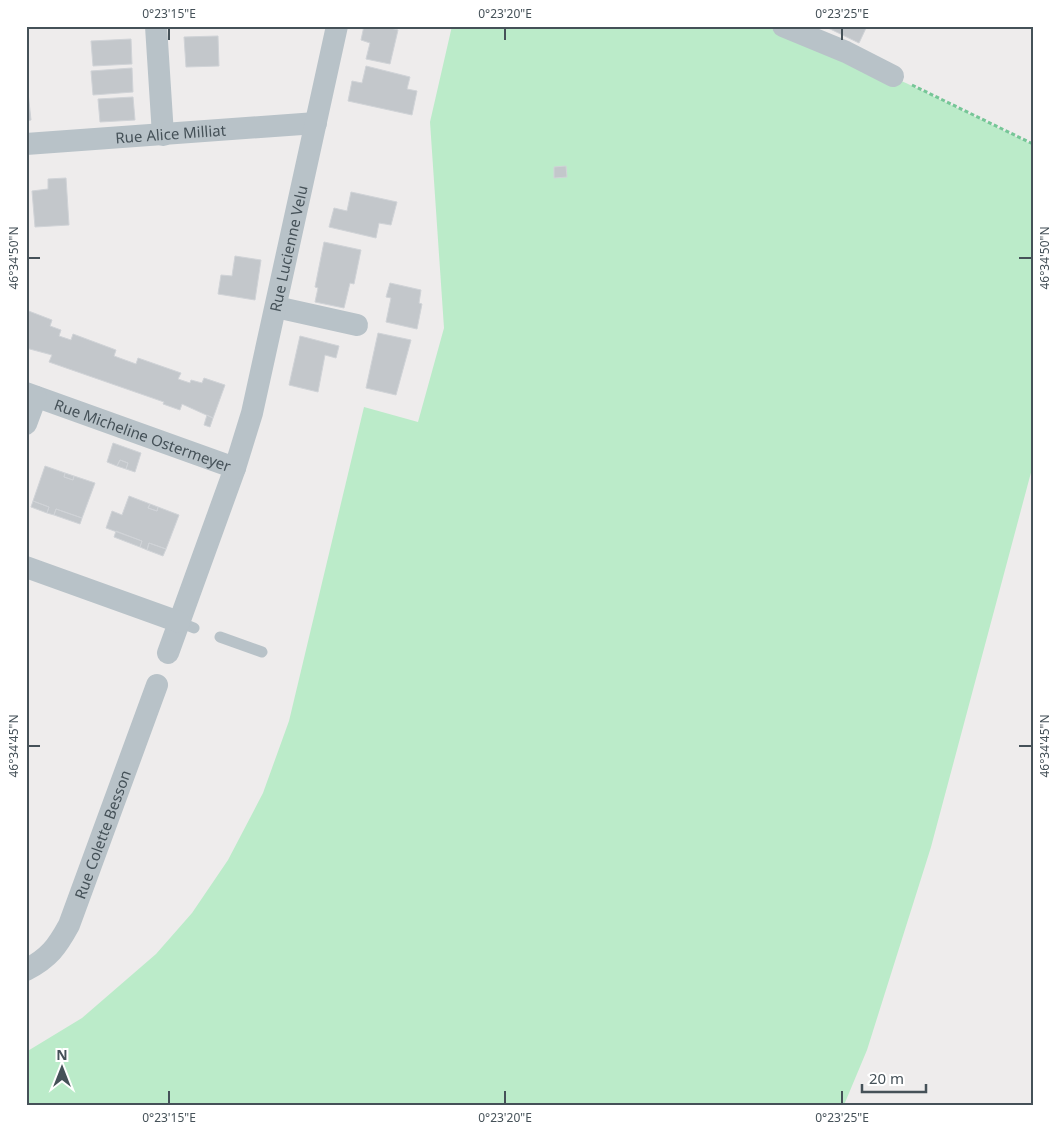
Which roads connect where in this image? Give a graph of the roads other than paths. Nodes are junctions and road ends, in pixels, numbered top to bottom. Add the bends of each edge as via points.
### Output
1 (156, 26) edge
2 (337, 26) edge
3 (783, 26) edge
4 (893, 76) road end
5 (316, 123) junction
6 (163, 135) junction
7 (26, 144) edge
8 (276, 306) junction
9 (357, 326) dead end
10 (31, 395) edge
11 (26, 424) edge
12 (235, 468) junction
13 (26, 568) edge
14 (186, 625) junction
15 (220, 637) dead end
16 (262, 652) dead end
17 (168, 653) dead end
18 (157, 685) dead end
19 (26, 970) edge

1 - 6 street
2 - 5 street, Rue Lucienne Velu
3 - 4 street
5 - 6 street, Rue Alice Milliat
5 - 8 street, Rue Lucienne Velu
6 - 7 street, Rue Alice Milliat
8 - 9 street
8 - 12 street, Rue Lucienne Velu via 252,413
10 - 11 street
10 - 12 street, Rue Micheline Ostermeyer
12 - 14 street, Rue Micheline Ostermeyer
13 - 14 street
14 - 17 street
15 - 16 lane
18 - 19 street, Rue Colette Besson via 69,925 57,948

